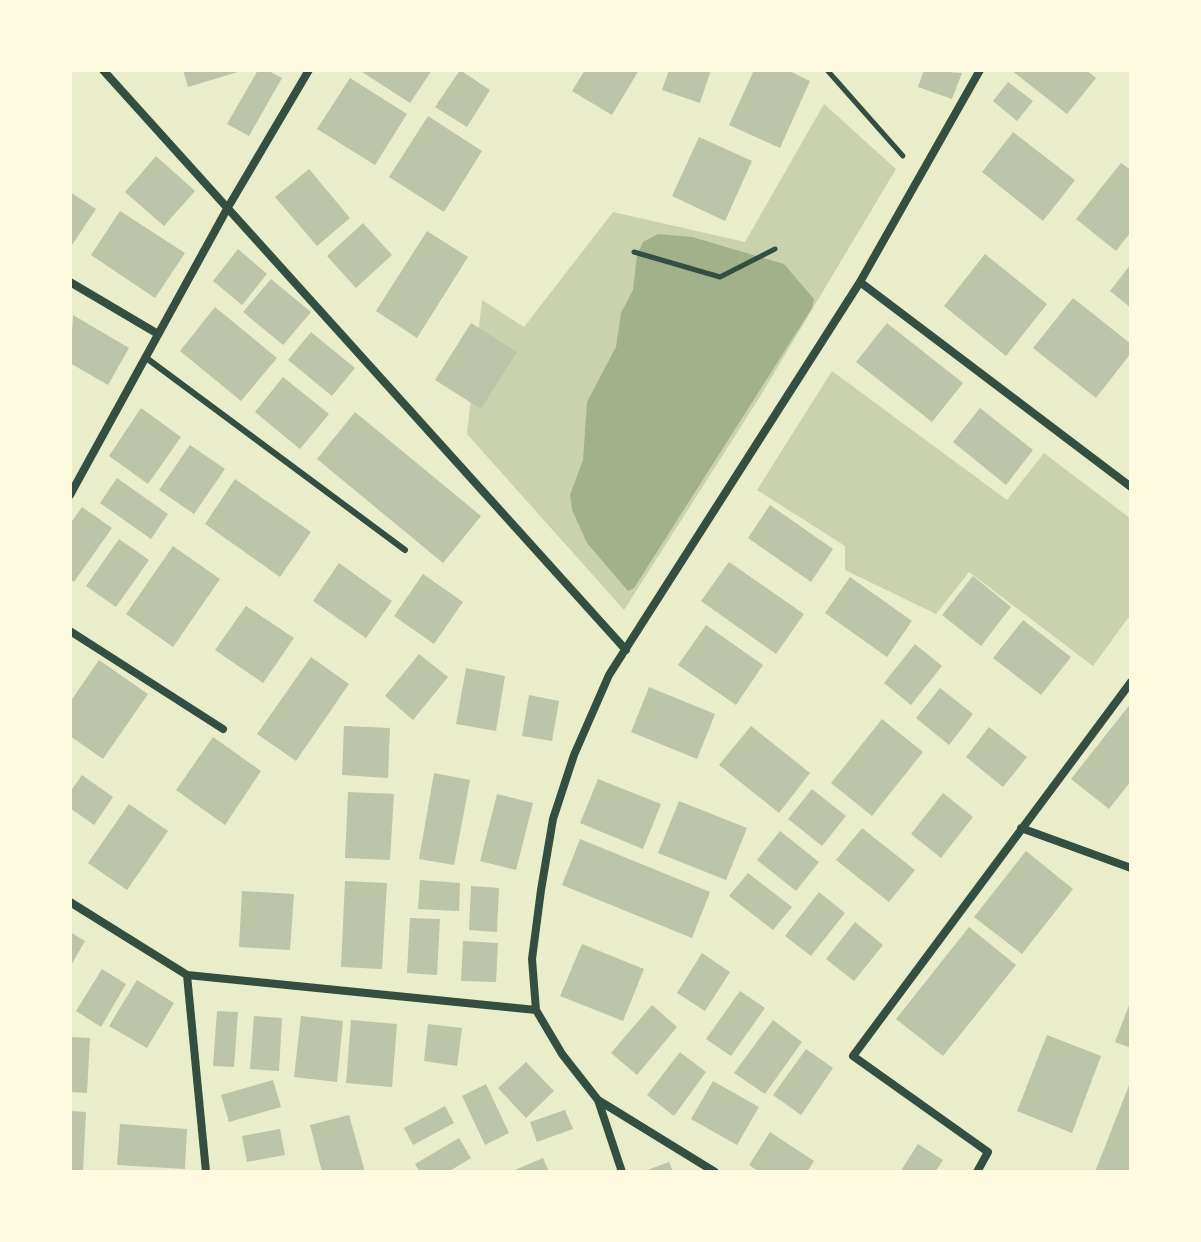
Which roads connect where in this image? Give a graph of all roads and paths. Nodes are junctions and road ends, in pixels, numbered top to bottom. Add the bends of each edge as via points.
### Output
1 (103, 70) edge
2 (309, 70) edge
3 (827, 70) edge
4 (980, 70) edge
5 (920, 175) junction
6 (227, 209) junction
7 (775, 249) dead end
8 (634, 252) dead end
9 (70, 282) edge
10 (860, 282) junction
11 (158, 334) junction
12 (145, 357) junction
13 (1131, 487) edge
14 (70, 495) edge
15 (405, 550) dead end
16 (70, 631) edge
17 (626, 650) junction
18 (1131, 682) edge
19 (223, 729) dead end
20 (1021, 828) junction
21 (1131, 868) edge
22 (70, 902) edge
23 (187, 975) junction
24 (536, 1010) junction
25 (598, 1100) junction
26 (206, 1172) edge
27 (622, 1172) edge
28 (715, 1172) edge
29 (977, 1172) edge

1 - 6 street
2 - 6 street
3 - 5 path
4 - 5 street
5 - 10 street
6 - 11 street
6 - 17 street
7 - 8 path via 720,277
9 - 11 street
10 - 13 street
10 - 17 street
11 - 12 street
12 - 14 street
12 - 15 lane
16 - 19 street
17 - 24 street via 609,675 574,755 553,819 532,959
18 - 20 street
20 - 21 street
20 - 29 street via 853,1056 988,1152
22 - 23 street
23 - 24 street
23 - 26 street
24 - 25 street
25 - 27 street
25 - 28 street

